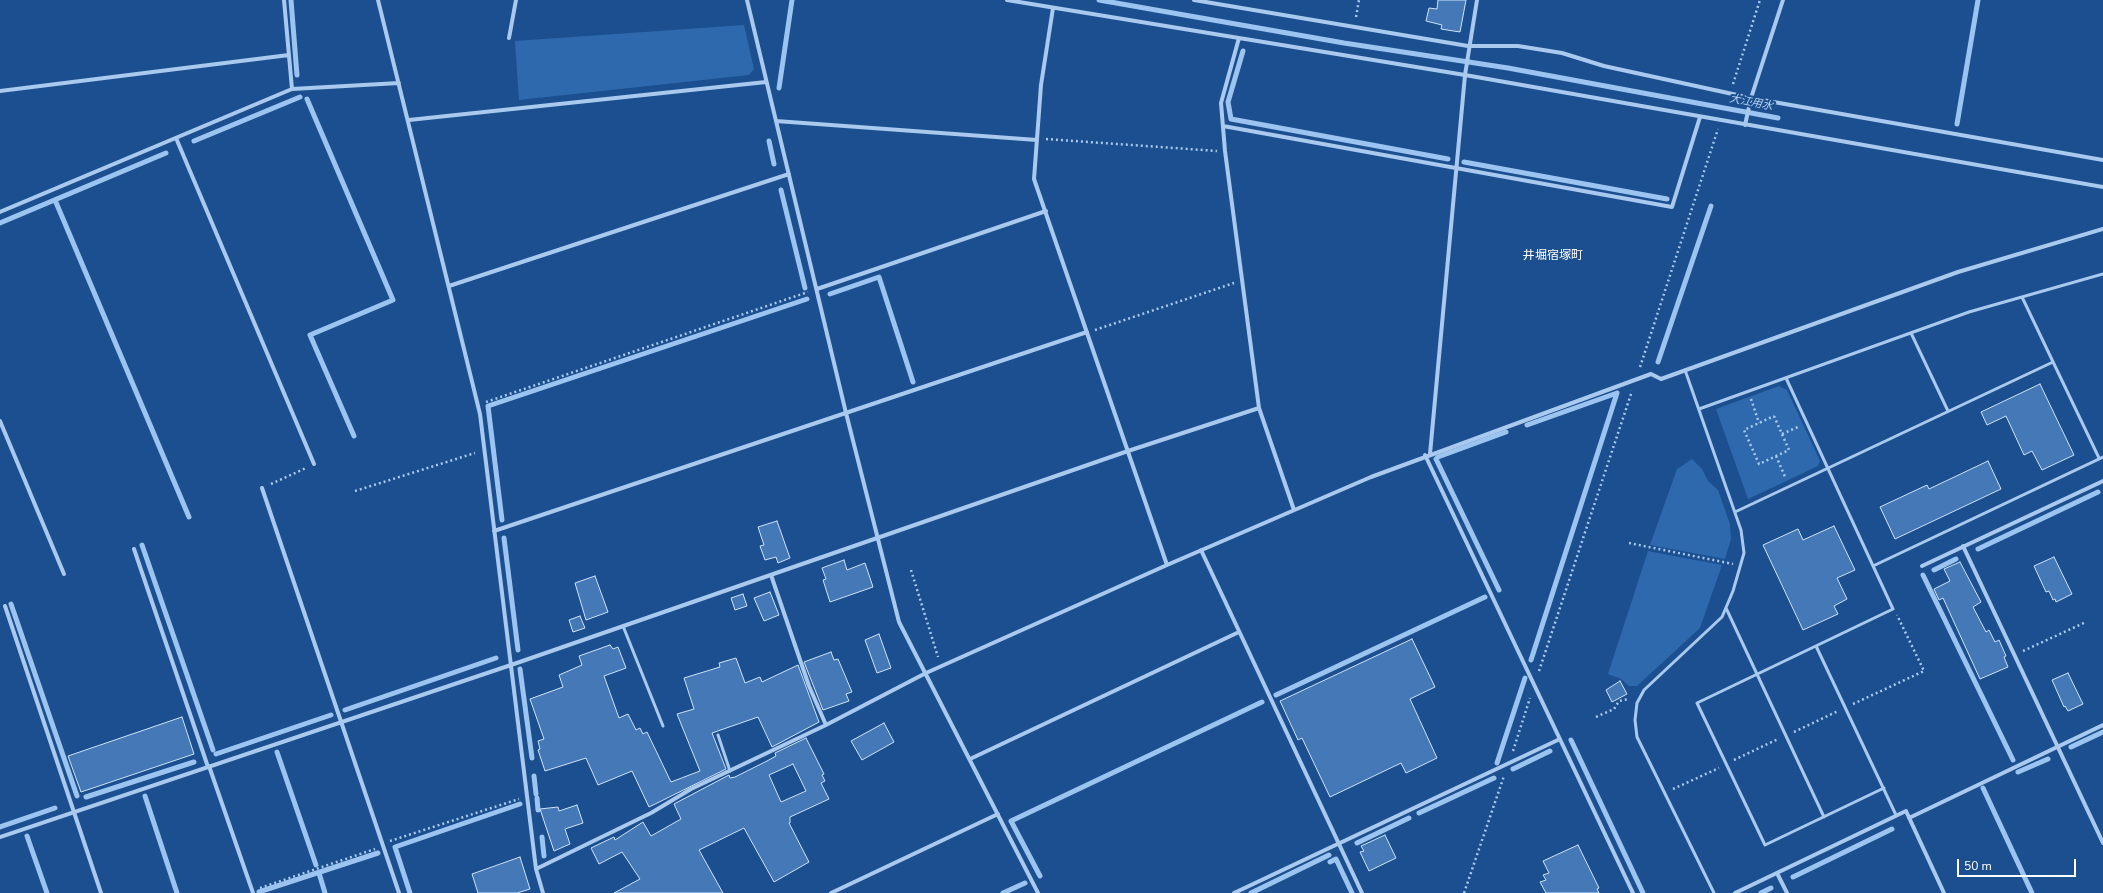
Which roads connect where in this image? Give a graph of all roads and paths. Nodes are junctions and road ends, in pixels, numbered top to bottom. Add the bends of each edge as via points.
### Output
1 (284, 0) edge
2 (378, 0) edge
3 (516, 0) edge
4 (746, 0) edge
5 (1007, 0) edge
6 (1194, 0) edge
7 (1359, 0) edge
8 (1477, 0) edge
9 (1760, 0) edge
10 (1783, 0) edge
11 (1053, 8) junction
12 (1354, 27) junction
13 (509, 38) dead end
14 (1239, 38) junction
15 (1468, 46) junction
16 (289, 55) junction
17 (1464, 75) junction
18 (766, 82) junction
19 (399, 83) junction
20 (292, 89) junction
21 (0, 91) edge
22 (1730, 93) junction
23 (1751, 98) junction
24 (1700, 117) junction
25 (409, 120) junction
26 (1720, 120) junction
27 (776, 121) junction
28 (1745, 125) junction
29 (1223, 126) junction
30 (176, 138) junction
31 (1037, 139) junction
32 (1225, 151) junction
33 (2103, 160) edge
34 (1456, 168) junction
35 (789, 174) junction
36 (2103, 187) edge
37 (1046, 211) junction
38 (0, 212) edge
39 (2103, 229) edge
40 (2103, 274) edge
41 (1242, 281) junction
42 (448, 286) junction
43 (816, 290) junction
44 (2022, 297) junction
45 (1087, 332) junction
46 (1911, 333) junction
47 (2053, 362) junction
48 (1685, 370) junction
49 (1786, 378) junction
50 (1636, 380) junction
51 (1748, 391) junction
52 (477, 405) junction
53 (1259, 408) junction
54 (1699, 409) junction
55 (1948, 411) junction
56 (846, 413) junction
57 (0, 421) edge
58 (1759, 423) junction
59 (1807, 423) junction
60 (1782, 434) junction
61 (484, 450) junction
62 (1128, 451) junction
63 (1428, 454) junction
64 (1776, 456) junction
65 (2103, 457) edge
66 (2099, 458) junction
67 (314, 464) joint
68 (1828, 468) junction
69 (2103, 481) edge
70 (1789, 486) junction
71 (262, 488) joint
72 (355, 491) dead end
73 (1294, 510) junction
74 (1735, 512) junction
75 (494, 531) junction
76 (877, 538) junction
77 (1629, 543) dead end
78 (1963, 546) junction
79 (134, 549) dead end
80 (1201, 550) junction
81 (1167, 565) junction
82 (1740, 565) junction
83 (1873, 566) junction
84 (1922, 566) dead end
85 (911, 570) dead end
86 (64, 574) dead end
87 (771, 575) junction
88 (4, 606) dead end
89 (1726, 608) junction
90 (1893, 609) junction
91 (2086, 622) dead end
92 (623, 626) junction
93 (1239, 632) junction
94 (1816, 646) junction
95 (2014, 655) junction
96 (511, 665) junction
97 (940, 667) junction
98 (926, 673) junction
99 (1757, 674) junction
100 (1534, 684) junction
101 (1639, 700) junction
102 (1845, 708) junction
103 (1596, 717) dead end
104 (341, 722) junction
105 (826, 725) junction
106 (2103, 725) edge
107 (663, 726) dead end
108 (718, 735) dead end
109 (1786, 736) junction
110 (1560, 739) junction
111 (2058, 747) junction
112 (970, 759) junction
113 (1508, 764) junction
114 (1726, 764) junction
115 (209, 766) junction
116 (730, 771) junction
117 (1884, 788) junction
118 (1665, 793) junction
119 (527, 797) junction
120 (74, 812) junction
121 (998, 814) junction
122 (1896, 815) junction
123 (1824, 816) junction
124 (1909, 818) junction
125 (0, 837) edge
126 (2103, 842) edge
127 (1338, 844) junction
128 (383, 845) junction
129 (536, 869) junction
130 (1777, 873) junction
131 (252, 892) edge
132 (101, 893) edge
133 (399, 893) edge
134 (543, 893) edge
135 (831, 893) edge
136 (1038, 893) edge
137 (1234, 893) edge
138 (1362, 893) edge
139 (1464, 893) edge
140 (1632, 893) edge
141 (1714, 893) edge
142 (1735, 893) edge
143 (1787, 893) edge
144 (1944, 893) edge

1 - 16 street
2 - 19 street
3 - 13 street
4 - 18 street
5 - 11 street
6 - 12 street
7 - 12 path
8 - 15 street
9 - 22 path
10 - 23 street
11 - 14 street
11 - 31 street via 1041,85
12 - 15 street
14 - 17 street
14 - 29 street via 1221,103
15 - 17 street
15 - 22 street via 1518,46 1562,53 1604,66
16 - 20 street
16 - 21 street
17 - 24 street
17 - 34 street
18 - 25 street
18 - 27 street
19 - 20 street
19 - 25 street
20 - 30 street
22 - 23 street
23 - 28 street
23 - 33 street
24 - 26 street
24 - 34 street via 1672,207
25 - 42 street
26 - 28 street
26 - 50 path
27 - 31 street
27 - 35 street
28 - 36 street
29 - 32 street
29 - 34 street
30 - 38 street
30 - 67 street
31 - 32 path
31 - 37 street via 1034,179
32 - 41 street
34 - 63 street
35 - 42 street
35 - 43 street
37 - 43 street
37 - 45 street
39 - 48 street via 1958,272
40 - 44 lane
41 - 45 path
41 - 53 street
42 - 52 street
43 - 52 path
43 - 56 street
44 - 46 lane via 1969,312
44 - 47 lane
45 - 56 street
45 - 62 street
46 - 49 lane
46 - 55 lane
47 - 55 lane
47 - 66 lane
48 - 50 street via 1660,379 1651,374
48 - 54 lane
49 - 51 lane
49 - 59 lane
50 - 63 street
50 - 100 path
51 - 54 lane
51 - 58 path
52 - 61 street
53 - 62 street
53 - 73 street
54 - 74 lane
55 - 68 lane
56 - 75 street
56 - 76 street
57 - 86 street
58 - 60 path via 1774,416
58 - 64 path via 1744,430 1759,464
59 - 60 path
59 - 68 lane
60 - 64 path via 1789,450
61 - 72 path
61 - 75 street
62 - 76 street
62 - 81 street
63 - 73 street
63 - 100 street
64 - 70 path
65 - 66 lane
66 - 83 lane
67 - 71 path
68 - 70 lane
68 - 83 lane
69 - 78 street
70 - 74 lane
71 - 104 street
73 - 80 street
74 - 82 lane via 1741,530 1744,553
75 - 96 street
76 - 87 street
76 - 98 street via 899,622
77 - 82 path
78 - 84 street
78 - 95 street
79 - 115 street
80 - 81 street
80 - 93 street
81 - 97 street
82 - 89 lane
83 - 90 lane
85 - 97 path
87 - 92 street
87 - 105 street via 809,686
88 - 120 street
89 - 99 lane
89 - 101 lane via 1722,617 1644,690
90 - 94 lane
90 - 102 path via 1924,671
91 - 95 path
92 - 96 street
92 - 107 lane
93 - 112 street
93 - 127 street
94 - 99 lane
94 - 102 lane
95 - 111 street
96 - 104 street
96 - 119 street
97 - 98 street
98 - 105 street
98 - 112 street
99 - 109 lane
99 - 114 lane via 1698,703
100 - 110 street
100 - 113 path
101 - 103 path via 1618,701 1614,709
101 - 118 lane via 1635,720 1638,737
102 - 109 path
102 - 117 lane
104 - 115 street
104 - 128 street
105 - 116 street
106 - 111 street
108 - 116 lane
109 - 114 path
109 - 123 lane
110 - 113 street
110 - 140 street
111 - 124 street
111 - 126 street
112 - 121 street
113 - 127 street
113 - 139 path
114 - 118 path
114 - 123 lane via 1764,844
115 - 120 street
115 - 131 street
116 - 129 street via 691,789 652,813
117 - 122 lane
117 - 123 lane
118 - 141 lane
119 - 128 path
119 - 129 street
120 - 125 street
120 - 132 street
121 - 135 street
121 - 136 street
122 - 124 street via 1906,811
122 - 130 street
124 - 144 street
127 - 137 street
127 - 138 street
128 - 131 path
128 - 133 street
129 - 134 street
130 - 142 street
130 - 143 street

